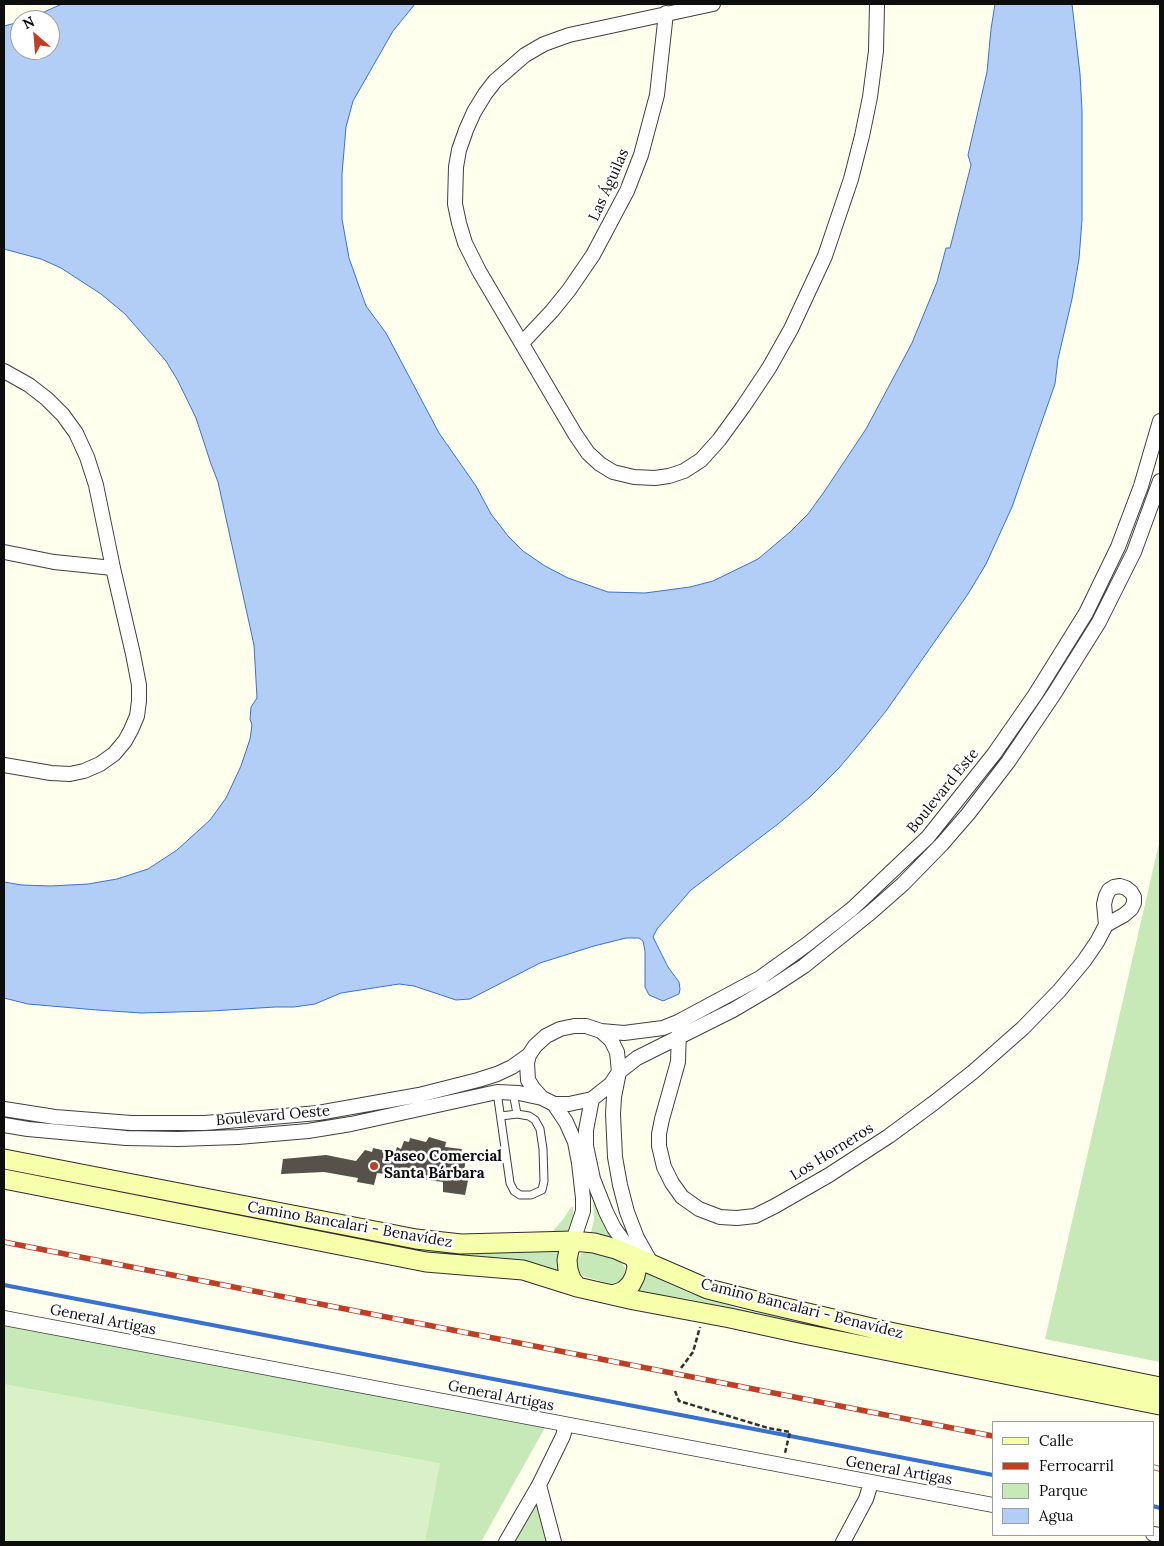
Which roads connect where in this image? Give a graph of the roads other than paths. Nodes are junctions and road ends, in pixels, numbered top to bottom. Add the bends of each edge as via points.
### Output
1 (713, 4) edge
2 (877, 4) edge
3 (666, 13) junction
4 (522, 343) junction
5 (5, 371) edge
6 (1160, 421) edge
7 (1160, 481) edge
8 (4, 552) edge
9 (113, 568) junction
10 (1105, 573) junction
11 (1120, 580) junction
12 (994, 754) junction
13 (1008, 762) junction
14 (4, 766) edge
15 (852, 909) junction
16 (862, 920) junction
17 (1106, 925) dead end
18 (678, 1022) junction
19 (601, 1031) junction
20 (680, 1037) junction
21 (529, 1055) junction
22 (619, 1072) junction
23 (497, 1074) junction
24 (497, 1092) junction
25 (513, 1092) junction
26 (592, 1099) junction
27 (548, 1101) junction
28 (4, 1109) edge
29 (516, 1114) junction
30 (501, 1116) junction
31 (281, 1117) junction
32 (81, 1119) junction
33 (4, 1125) edge
34 (282, 1133) junction
35 (79, 1134) junction
36 (4, 1159) edge
37 (4, 1179) edge
38 (573, 1241) junction
39 (643, 1260) junction
40 (577, 1286) junction
41 (616, 1294) junction
42 (4, 1318) edge
43 (1160, 1387) edge
44 (1160, 1405) edge
45 (566, 1425) junction
46 (871, 1483) junction
47 (539, 1485) junction
48 (992, 1505) edge
49 (506, 1542) edge
50 (554, 1542) edge
51 (843, 1542) edge

1 - 3 street
2 - 4 street via 876,51 862,136 852,180 825,256 769,368 719,440 701,460 684,471 655,478 627,476 600,464 575,434
3 - 4 street, Las Águilas via 657,95 641,155 627,191 569,290
3 - 4 street via 569,35 525,55 495,81 466,130 456,167 458,223 479,270
5 - 9 street via 47,399 76,433 96,485
6 - 10 street, Boulevard Este via 1141,486
7 - 11 street, Boulevard Este
8 - 9 street via 54,562
9 - 14 street via 139,686 137,716 125,741 100,764 70,774
10 - 11 street
10 - 12 street, Boulevard Este via 1086,614 1036,695
11 - 13 street, Boulevard Este via 1099,622
12 - 13 street
12 - 15 street, Boulevard Este via 928,837
13 - 16 street, Boulevard Este via 942,844
15 - 16 street
15 - 18 street, Boulevard Este via 760,978
16 - 20 street, Boulevard Este via 772,988
17 - 20 street, Los Horneros via 1059,991 973,1072 889,1136 829,1175 755,1216 720,1217 699,1209 682,1197 664,1167 659,1134 678,1062
18 - 19 street, Boulevard Este via 643,1032
18 - 20 street, Los Horneros
19 - 21 street via 586,1026 560,1029 546,1036
19 - 22 street via 617,1052
20 - 22 street, Boulevard Este via 643,1055
21 - 23 street, Boulevard Oeste
21 - 27 street via 526,1063 528,1080
22 - 26 street via 611,1084
22 - 39 street via 613,1114 615,1157 627,1212
23 - 24 street
23 - 31 street, Boulevard Oeste via 419,1095 318,1114
24 - 25 street, Boulevard Oeste
24 - 30 lane
24 - 34 street, Boulevard Oeste via 351,1124
25 - 27 street, Boulevard Oeste
25 - 29 lane
26 - 27 street via 575,1103
26 - 39 street via 586,1146 593,1179 614,1228
27 - 38 street via 566,1122 575,1142 579,1163 583,1211
28 - 32 street, Boulevard Oeste
29 - 30 lane
29 - 30 lane via 529,1116 540,1129 544,1181 542,1190 531,1196 520,1195 510,1183
31 - 32 street, Boulevard Oeste via 205,1123
31 - 34 street
32 - 35 street
33 - 35 street, Boulevard Oeste
34 - 35 street, Boulevard Oeste via 178,1139
36 - 38 main road, Camino Bancalari - Benavídez via 416,1239 461,1244
37 - 40 main road, Camino Bancalari - Benavídez via 426,1262 523,1270
38 - 39 main road, Camino Bancalari - Benavídez via 616,1249
38 - 40 main road via 567,1260 571,1279
39 - 41 main road via 631,1284
39 - 43 main road, Camino Bancalari - Benavídez via 708,1289 880,1330
40 - 41 main road, Camino Bancalari - Benavídez
41 - 44 main road, Camino Bancalari - Benavídez
42 - 45 street, General Artigas
45 - 46 street, General Artigas
45 - 47 street
46 - 48 street, General Artigas
46 - 51 street
47 - 49 street
47 - 50 street

